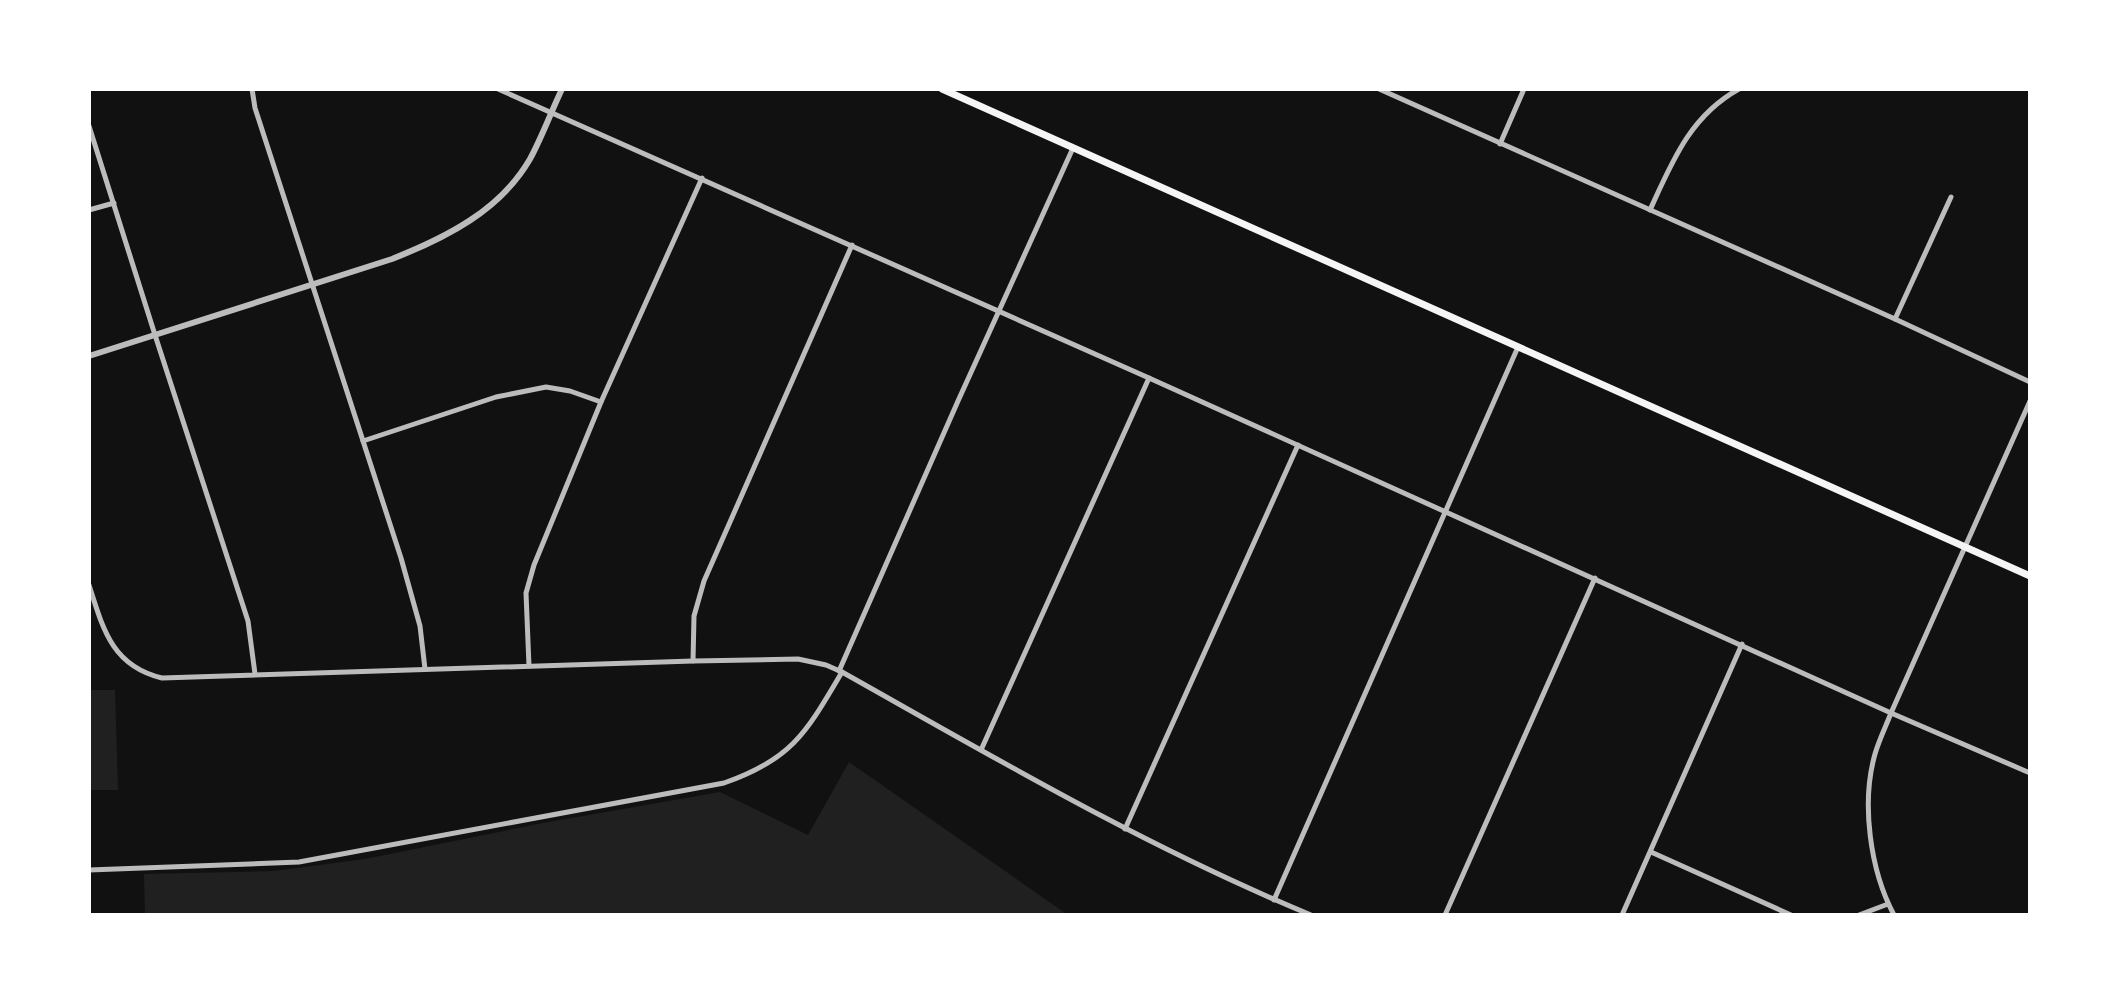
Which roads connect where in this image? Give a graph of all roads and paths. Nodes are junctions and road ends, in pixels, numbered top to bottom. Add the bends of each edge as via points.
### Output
1 (252, 89) edge
2 (498, 89) edge
3 (562, 89) edge
4 (942, 89) edge
5 (1379, 89) edge
6 (1524, 89) edge
7 (1739, 89) edge
8 (551, 113) junction
9 (89, 126) edge
10 (1500, 144) junction
11 (1073, 148) junction
12 (702, 178) junction
13 (1951, 197) dead end
14 (114, 202) junction
15 (89, 210) edge
16 (1650, 211) junction
17 (852, 245) junction
18 (311, 285) junction
19 (999, 311) junction
20 (1895, 319) junction
21 (155, 335) junction
22 (1518, 347) junction
23 (89, 356) edge
24 (1149, 377) junction
25 (2030, 382) edge
26 (2030, 401) edge
27 (601, 402) junction
28 (363, 442) junction
29 (1298, 445) junction
30 (1446, 510) junction
31 (1965, 546) junction
32 (2030, 576) edge
33 (1595, 578) junction
34 (89, 585) edge
35 (1742, 644) junction
36 (693, 661) junction
37 (529, 666) junction
38 (425, 669) junction
39 (841, 671) junction
40 (254, 674) junction
41 (1891, 713) junction
42 (981, 750) junction
43 (2030, 773) edge
44 (1125, 829) junction
45 (1651, 852) junction
46 (89, 870) edge
47 (1274, 900) junction
48 (1888, 904) junction
49 (1311, 915) edge
50 (1445, 915) edge
51 (1622, 915) edge
52 (1791, 915) edge
53 (1859, 915) edge
54 (1894, 915) edge

1 - 18 street
2 - 8 street
3 - 8 street
4 - 11 main road
5 - 10 street
6 - 10 street
7 - 16 street via 1704,116 1684,140
8 - 12 street
8 - 18 street via 518,176 468,224 392,259
9 - 14 street
10 - 16 street
11 - 19 street
11 - 22 main road
12 - 17 street
12 - 27 street
13 - 20 street
14 - 15 street
14 - 21 street
16 - 20 street
17 - 19 street
17 - 36 street via 704,581 694,616
18 - 21 street
18 - 28 street
19 - 24 street
19 - 39 street
20 - 25 street
21 - 23 street
21 - 40 street via 248,621
22 - 30 street
22 - 31 main road
24 - 29 street
24 - 42 street
26 - 31 street
27 - 28 street via 546,387 496,397
27 - 37 street via 531,574 526,593
28 - 38 street via 420,626
29 - 30 street
29 - 44 street
30 - 33 street
30 - 47 street
31 - 32 main road
31 - 41 street
33 - 35 street
33 - 50 street
34 - 40 street via 109,641 137,669 162,678
35 - 41 street
35 - 45 street
36 - 37 street
36 - 39 street via 798,659
37 - 38 street
38 - 40 street
39 - 42 street
39 - 46 street via 814,721 798,740 772,761 724,783 299,862
41 - 43 street
41 - 48 street via 1875,755 1869,794 1869,828
42 - 44 street
44 - 47 street
45 - 51 street
45 - 52 street
47 - 49 street
48 - 53 street
48 - 54 street

